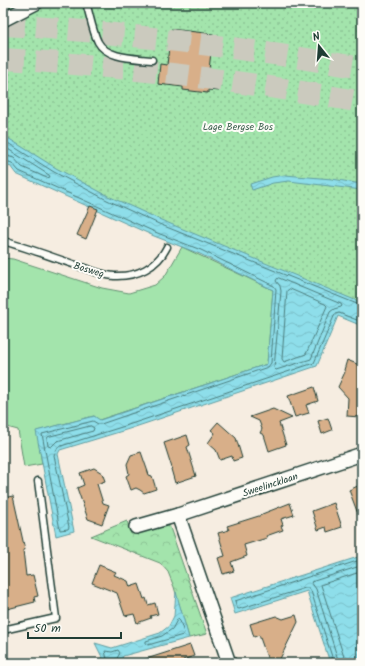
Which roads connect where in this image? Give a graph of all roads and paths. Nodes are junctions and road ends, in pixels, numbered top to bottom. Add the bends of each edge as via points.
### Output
1 (36, 3) edge
2 (86, 3) edge
3 (3, 20) edge
4 (152, 60) dead end
5 (3, 241) edge
6 (167, 247) dead end
7 (362, 454) edge
8 (38, 481) dead end
9 (178, 515) junction
10 (136, 528) dead end
11 (3, 630) edge
12 (229, 663) edge

1 - 3 street
2 - 4 lane via 97,41 105,50 122,57
5 - 6 lane, Bosweg via 114,276 142,272 154,264
7 - 9 street, Sweelincklaan
8 - 11 lane via 56,618
9 - 10 street, Sweelincklaan
9 - 12 street

